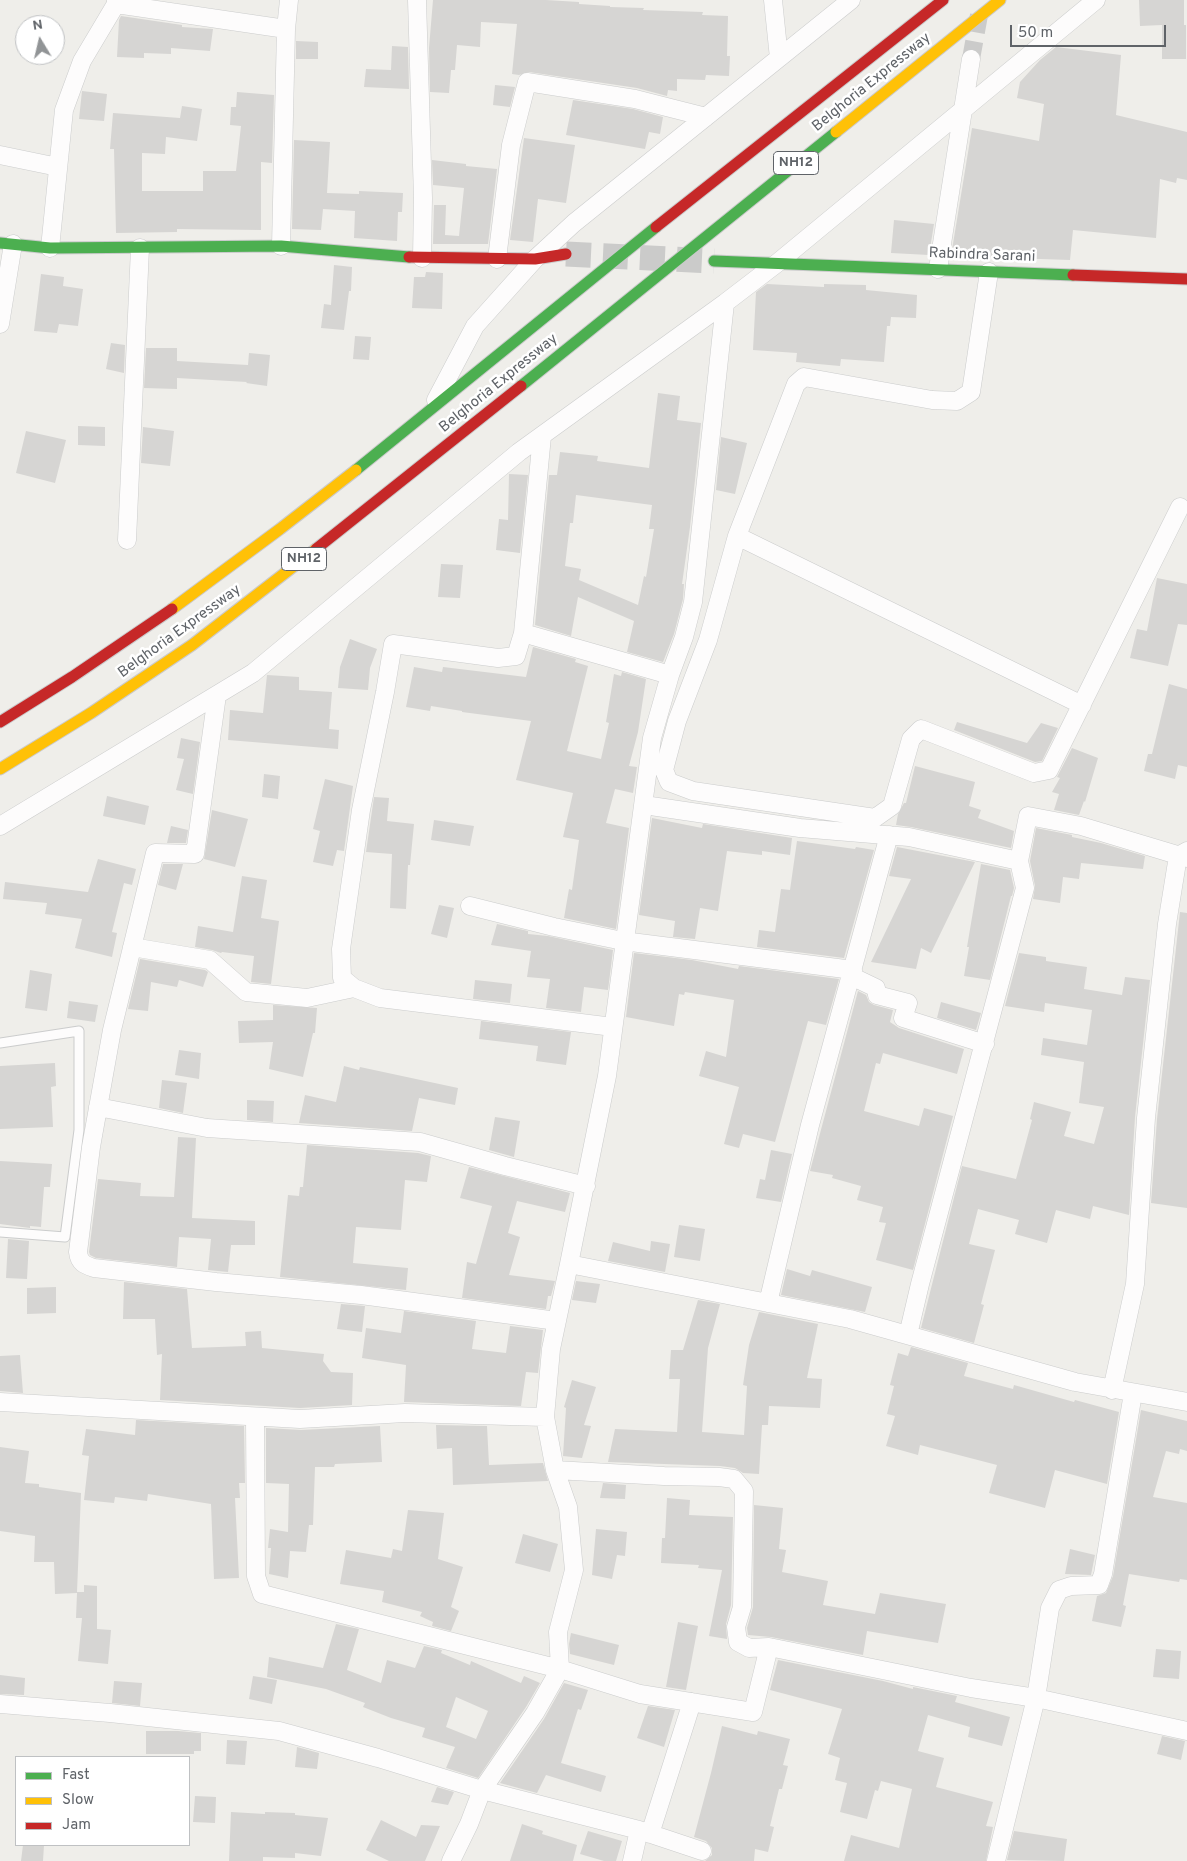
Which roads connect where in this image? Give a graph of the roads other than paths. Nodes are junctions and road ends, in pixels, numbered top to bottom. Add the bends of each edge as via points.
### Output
1 (289, 0) edge
2 (418, 0) edge
3 (773, 0) edge
4 (851, 0) edge
5 (943, 0) edge
6 (1000, 0) edge
7 (1096, 0) edge
8 (116, 2) edge
9 (286, 29) junction
10 (779, 58) junction
11 (971, 59) tunnel mouth
12 (962, 110) junction
13 (706, 117) junction
14 (0, 155) edge
15 (58, 167) junction
16 (6, 243) edge
17 (282, 246) junction
18 (50, 248) junction
19 (140, 248) junction
20 (566, 254) tunnel mouth
21 (422, 258) junction
22 (497, 259) junction
23 (536, 259) junction
24 (714, 261) tunnel mouth
25 (776, 264) junction
26 (938, 270) junction
27 (990, 272) junction
28 (1187, 279) edge
29 (725, 303) junction
30 (0, 324) edge
31 (431, 410) junction
32 (542, 436) junction
33 (1180, 507) dead end
34 (738, 536) junction
35 (127, 540) dead end
36 (523, 633) junction
37 (670, 675) junction
38 (217, 695) junction
39 (1082, 705) junction
40 (0, 722) edge
41 (0, 769) edge
42 (644, 805) junction
43 (0, 826) edge
44 (889, 835) junction
45 (1184, 855) edge
46 (1019, 861) junction
47 (470, 906) dead end
48 (623, 941) junction
49 (132, 946) junction
50 (852, 973) junction
51 (354, 988) junction
52 (613, 1026) junction
53 (0, 1043) edge
54 (985, 1044) junction
55 (98, 1108) junction
56 (586, 1186) junction
57 (0, 1232) edge
58 (569, 1264) junction
59 (768, 1303) junction
60 (557, 1321) junction
61 (908, 1335) junction
62 (1112, 1390) junction
63 (1133, 1393) junction
64 (0, 1402) edge
65 (1187, 1402) edge
66 (255, 1416) junction
67 (545, 1417) junction
68 (555, 1470) junction
69 (769, 1647) junction
70 (560, 1669) junction
71 (1036, 1698) junction
72 (692, 1702) junction
73 (0, 1704) edge
74 (1187, 1731) edge
75 (482, 1790) junction
76 (644, 1832) junction
77 (702, 1851) dead end
78 (451, 1861) edge
79 (632, 1861) edge
80 (996, 1861) edge

1 - 9 street
2 - 21 street
3 - 10 street
4 - 10 street
5 - 31 main road, Belghoria Expressway / NH12
6 - 41 main road, Belghoria Expressway / NH12 via 357,518 192,645
7 - 12 street
8 - 9 street
8 - 15 street via 82,61 64,110
9 - 17 street
10 - 13 street
11 - 12 street
12 - 25 street
12 - 26 street
13 - 22 street via 635,99 527,82 511,145
13 - 23 street via 574,223
14 - 15 street
15 - 18 street
16 - 18 main road
16 - 30 street
17 - 19 main road
17 - 21 main road
18 - 19 main road
19 - 35 street
20 - 23 main road
21 - 22 main road
22 - 23 main road
23 - 31 street via 475,326
24 - 25 main road, Rabindra Sarani
25 - 26 main road, Rabindra Sarani
25 - 29 street
26 - 27 main road, Rabindra Sarani
27 - 28 main road, Rabindra Sarani
27 - 34 street via 971,392 957,401 932,400 804,376 796,384
29 - 32 street
29 - 37 street via 693,602
31 - 40 main road, Belghoria Expressway / NH12 via 158,621 66,683
32 - 36 street
32 - 38 street via 253,673
33 - 39 street
34 - 39 street
34 - 39 street via 708,640 677,721 664,770 669,782 693,791 875,818 892,806 911,739 921,729 1034,773 1049,770
36 - 37 street
36 - 51 street via 516,656 498,658 393,644 361,810 341,949 342,978
37 - 42 street via 652,738
38 - 43 street
38 - 49 street via 196,854 155,853
42 - 44 street via 800,828
42 - 48 street
44 - 46 street
44 - 50 street
45 - 46 street via 1082,826 1028,816
45 - 62 street via 1167,924 1146,1118 1135,1284
46 - 54 street via 1025,888
47 - 48 street
48 - 50 street
48 - 52 street
49 - 51 street via 210,960 246,992 307,998
49 - 55 street
50 - 54 street via 876,988 877,994 908,1003 903,1018
50 - 59 street via 810,1125
51 - 52 street via 380,998
52 - 56 street
53 - 57 lane via 79,1031 79,1130 65,1237
54 - 61 street
55 - 56 street via 207,1128 420,1142
55 - 60 street via 90,1147 78,1252 84,1264 94,1268 361,1295
56 - 58 street
58 - 59 street
58 - 60 street
59 - 61 street via 850,1319
60 - 67 street
61 - 62 street
62 - 63 street
63 - 65 street
63 - 71 street via 1103,1574 1099,1585 1059,1590 1050,1608
64 - 66 street
66 - 67 street via 300,1419 405,1413
66 - 70 street via 256,1576 262,1594
67 - 68 street
68 - 69 street via 734,1479 744,1491 742,1607 736,1627 738,1642 749,1648
68 - 70 street via 568,1507 574,1570 558,1632
69 - 71 street
69 - 72 street via 753,1712
70 - 72 street via 640,1694
70 - 75 street
71 - 74 street
71 - 80 street
72 - 76 street
73 - 75 street via 279,1731
75 - 76 street
75 - 78 street
76 - 77 street
76 - 79 street

